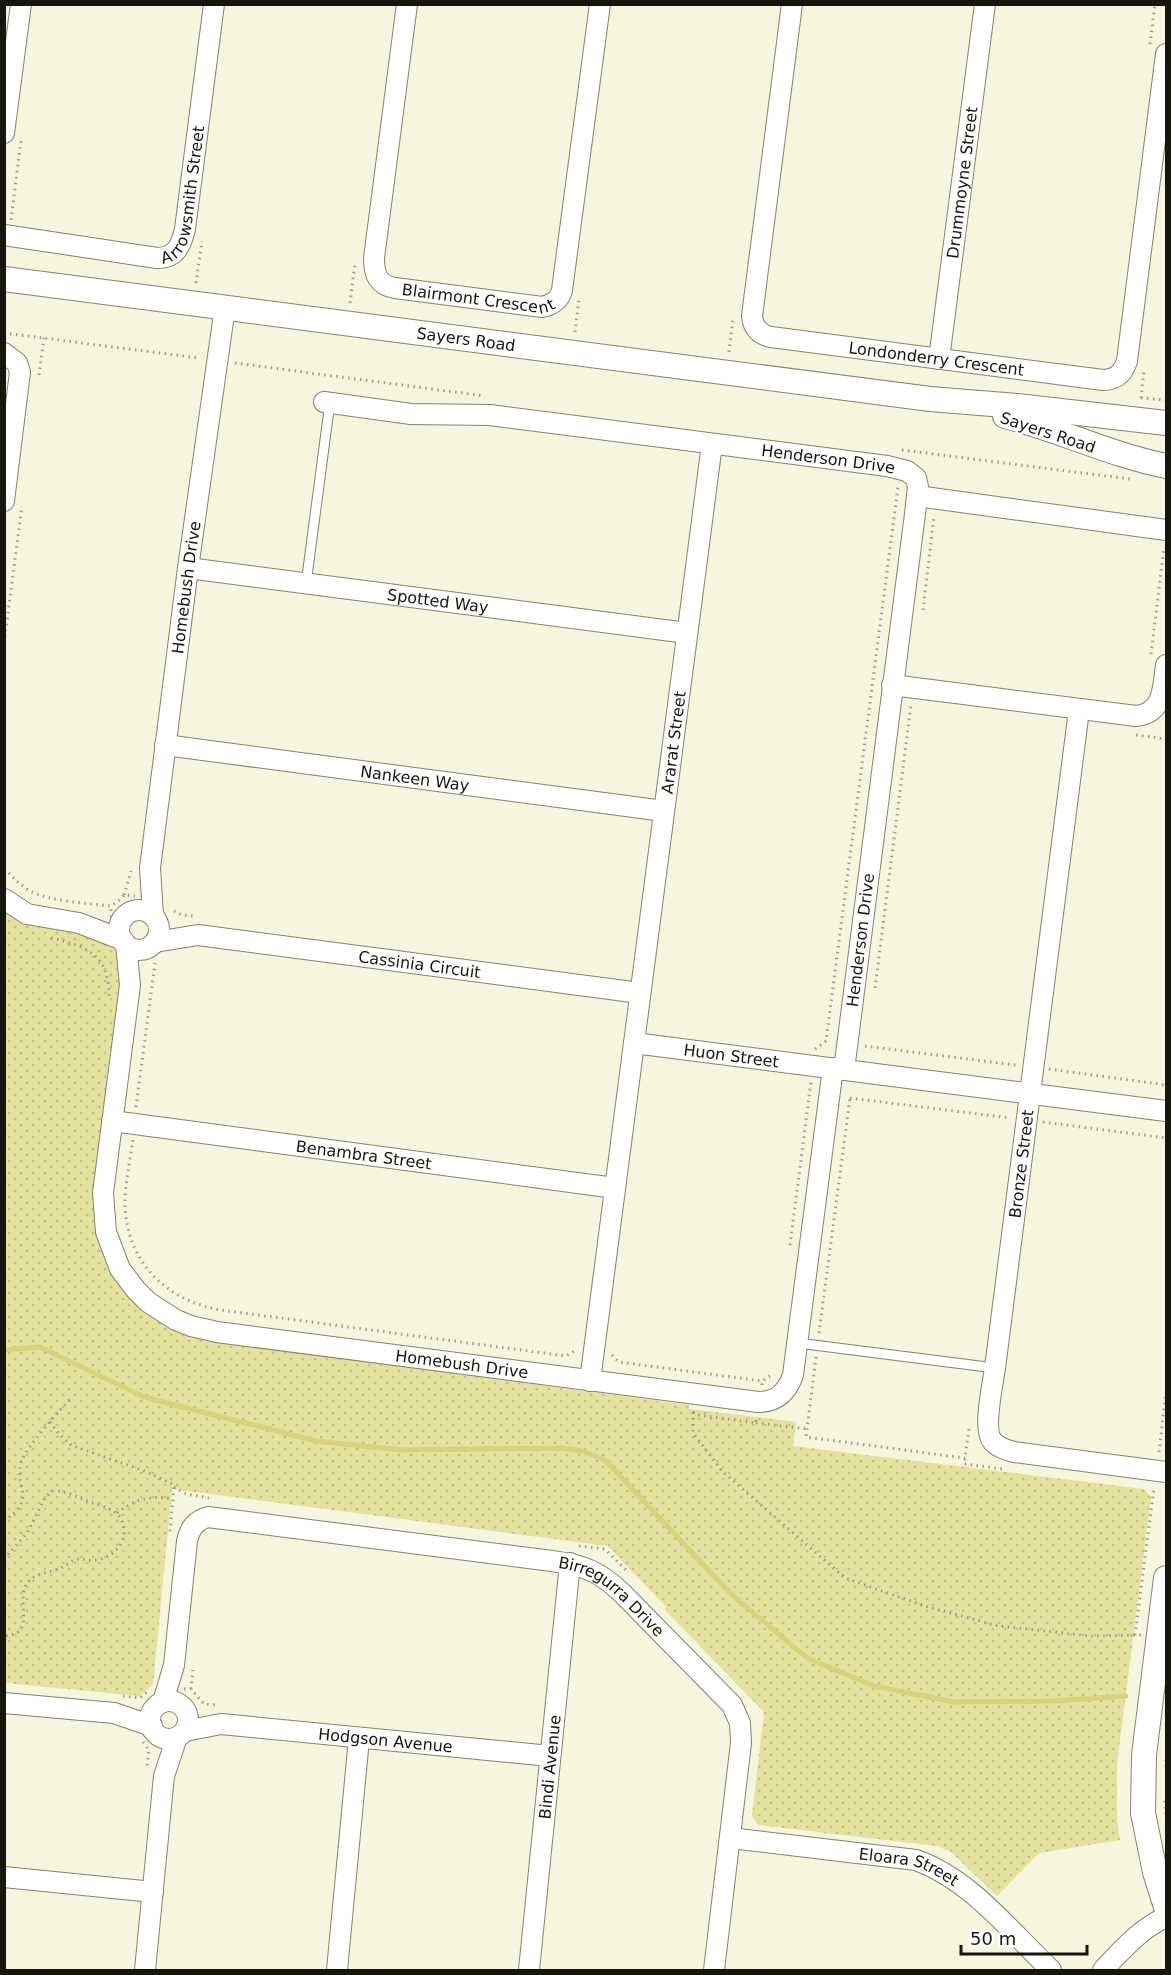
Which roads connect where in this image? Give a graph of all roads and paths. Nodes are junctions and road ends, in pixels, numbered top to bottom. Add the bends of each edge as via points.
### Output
1 (21, 4) edge
2 (214, 4) edge
3 (407, 4) edge
4 (600, 4) edge
5 (792, 4) edge
6 (985, 4) edge
7 (1167, 54) edge
8 (14, 131) edge
9 (8, 228) edge
10 (4, 279) edge
11 (225, 308) junction
12 (4, 353) edge
13 (939, 359) junction
14 (930, 399) junction
15 (327, 402) joint
16 (1167, 423) edge
17 (712, 444) junction
18 (902, 459) junction
19 (1167, 466) edge
20 (917, 496) junction
21 (4, 501) edge
22 (1165, 538) edge
23 (188, 568) junction
24 (306, 584) junction
25 (687, 633) junction
26 (1159, 660) edge
27 (892, 685) junction
28 (1079, 710) junction
29 (165, 745) junction
30 (664, 811) junction
31 (150, 868) junction
32 (4, 869) edge
33 (4, 899) edge
34 (122, 912) junction
35 (161, 915) junction
36 (79, 923) junction
37 (201, 927) junction
38 (49, 938) dead end
39 (124, 942) junction
40 (153, 950) junction
41 (105, 956) dead end
42 (99, 960) junction
43 (130, 985) junction
44 (640, 993) junction
45 (109, 998) dead end
46 (634, 1043) junction
47 (847, 1043) junction
48 (813, 1066) junction
49 (1033, 1067) junction
50 (838, 1069) junction
51 (1167, 1084) edge
52 (810, 1092) junction
53 (1030, 1094) junction
54 (829, 1095) junction
55 (850, 1098) junction
56 (1167, 1111) edge
57 (1027, 1120) junction
58 (112, 1121) junction
59 (134, 1124) junction
60 (1167, 1138) edge
61 (615, 1188) junction
62 (790, 1245) dead end
63 (798, 1343) junction
64 (818, 1345) junction
65 (593, 1353) junction
66 (995, 1368) junction
67 (773, 1374) dead end
68 (590, 1381) junction
69 (762, 1381) junction
70 (1167, 1392) edge
71 (72, 1396) dead end
72 (758, 1402) junction
73 (682, 1411) dead end
74 (693, 1412) junction
75 (50, 1422) junction
76 (756, 1423) junction
77 (807, 1429) junction
78 (965, 1458) dead end
79 (1161, 1471) edge
80 (173, 1499) junction
81 (117, 1514) junction
82 (4, 1521) edge
83 (170, 1534) dead end
84 (4, 1559) edge
85 (570, 1563) junction
86 (1167, 1578) edge
87 (1162, 1622) edge
88 (4, 1636) edge
89 (1135, 1636) junction
90 (184, 1665) junction
91 (173, 1698) junction
92 (4, 1703) edge
93 (116, 1704) junction
94 (224, 1715) junction
95 (155, 1730) junction
96 (181, 1734) junction
97 (359, 1738) junction
98 (550, 1756) junction
99 (164, 1776) junction
100 (730, 1838) junction
101 (4, 1877) edge
102 (153, 1892) junction
103 (1167, 1906) edge
104 (1167, 1917) edge
105 (145, 1971) edge
106 (337, 1971) edge
107 (529, 1971) edge
108 (714, 1971) edge
109 (1051, 1971) edge
110 (1103, 1971) edge

1 - 8 street
2 - 9 street, Arrowsmith Street via 185,229 176,252 158,258
3 - 4 street, Blairmont Crescent via 375,274 383,284 395,288 542,307 558,299 562,290
5 - 13 street, Londonderry Crescent via 754,324 762,334 771,337
6 - 13 street, Drummoyne Street
7 - 13 street, Londonderry Crescent via 1124,370 1103,380
8 - 9 path
10 - 11 street, Sayers Road
11 - 14 street, Sayers Road
11 - 23 street, Homebush Drive
12 - 21 street via 17,363 20,372
14 - 16 street, Sayers Road
14 - 19 street, Sayers Road via 1008,417 1114,454
15 - 17 street, Henderson Drive via 411,414 490,415
15 - 24 lane
17 - 18 street, Henderson Drive
17 - 25 street, Ararat Street
18 - 20 street, Henderson Drive via 916,478
18 - 48 path via 826,1041 815,1048
20 - 22 street
20 - 27 street, Henderson Drive
22 - 26 path
23 - 24 street, Spotted Way
23 - 29 street, Homebush Drive
24 - 25 street, Spotted Way
25 - 30 street, Ararat Street
26 - 28 street via 1162,695 1148,713 1136,716
27 - 28 street
27 - 47 street, Henderson Drive
28 - 49 street, Bronze Street
29 - 30 street, Nankeen Way
29 - 31 street, Homebush Drive
30 - 44 street, Ararat Street
31 - 34 street, Homebush Drive
31 - 35 street, Homebush Drive
32 - 34 path via 24,888 41,895
33 - 36 street via 27,914
34 - 35 street
34 - 36 street
34 - 39 street via 120,928
35 - 37 street, Cassinia Circuit
35 - 37 path via 182,915
35 - 40 street
36 - 39 street
37 - 40 street, Cassinia Circuit
37 - 44 street, Cassinia Circuit
38 - 42 path via 80,945
39 - 40 street via 137,950
39 - 43 street, Homebush Drive
40 - 43 street, Homebush Drive
40 - 59 path
41 - 42 path
42 - 45 path via 108,981
43 - 58 street, Homebush Drive
44 - 46 street, Ararat Street
46 - 48 street, Huon Street
46 - 61 street
47 - 49 path
47 - 50 street, Henderson Drive
48 - 50 street, Huon Street
48 - 52 path
49 - 51 path
49 - 53 street, Bronze Street
50 - 53 street, Huon Street
50 - 54 street, Homebush Drive
52 - 54 path
52 - 62 path
53 - 56 street, Huon Street
53 - 57 street, Bronze Street
54 - 55 path
54 - 63 street, Homebush Drive
55 - 57 path
55 - 64 path
57 - 60 path
57 - 66 street, Bronze Street
58 - 59 street, Benambra Street
58 - 68 street, Homebush Drive via 103,1207 110,1246 120,1269 160,1312 217,1332
59 - 61 street, Benambra Street
59 - 65 path via 125,1201 127,1225 145,1268 177,1296 204,1308 566,1356 576,1350
61 - 65 street
63 - 64 lane
63 - 72 street, Homebush Drive via 790,1385 774,1400
64 - 66 lane
64 - 77 path
65 - 68 street
65 - 69 path via 611,1355 619,1362
66 - 79 street, Bronze Street via 988,1425 990,1437 998,1446 1014,1452
67 - 69 path
68 - 72 street, Homebush Drive
69 - 72 path
70 - 79 path
71 - 75 path
72 - 76 path
73 - 74 path
74 - 76 path
74 - 89 path via 693,1433 722,1471 845,1578 998,1626 1092,1636
75 - 80 path via 71,1445 169,1481 174,1487
75 - 82 path via 21,1462 23,1502
76 - 77 path
77 - 78 path via 806,1437
79 - 89 path
80 - 81 path via 141,1499
80 - 83 path
81 - 84 path via 52,1491 27,1533
81 - 88 path via 124,1534 118,1549 100,1559 72,1561 35,1576 24,1589 21,1629
85 - 90 street, Birregurra Drive via 208,1517 191,1528 187,1541
85 - 98 street, Bindi Avenue
85 - 100 street, Birregurra Drive via 612,1583 732,1705 740,1723 741,1743
86 - 87 street
87 - 89 path
87 - 103 street via 1144,1755 1143,1813 1155,1872
90 - 91 street
90 - 91 path
91 - 93 street
91 - 93 path via 140,1698
91 - 94 street, Hodgson Avenue
91 - 94 path via 204,1704
91 - 95 street via 151,1715
91 - 96 street via 188,1721
92 - 93 street
93 - 95 street
94 - 96 street, Hodgson Avenue
94 - 97 street, Hodgson Avenue
95 - 96 street via 167,1738
95 - 99 street
96 - 99 street
97 - 98 street, Hodgson Avenue
97 - 106 street
98 - 107 street, Bindi Avenue
99 - 102 street
100 - 108 street, Birregurra Drive
100 - 109 street, Eloara Street via 915,1860 935,1867 956,1880
101 - 102 street
102 - 105 street
104 - 110 street via 1139,1933

